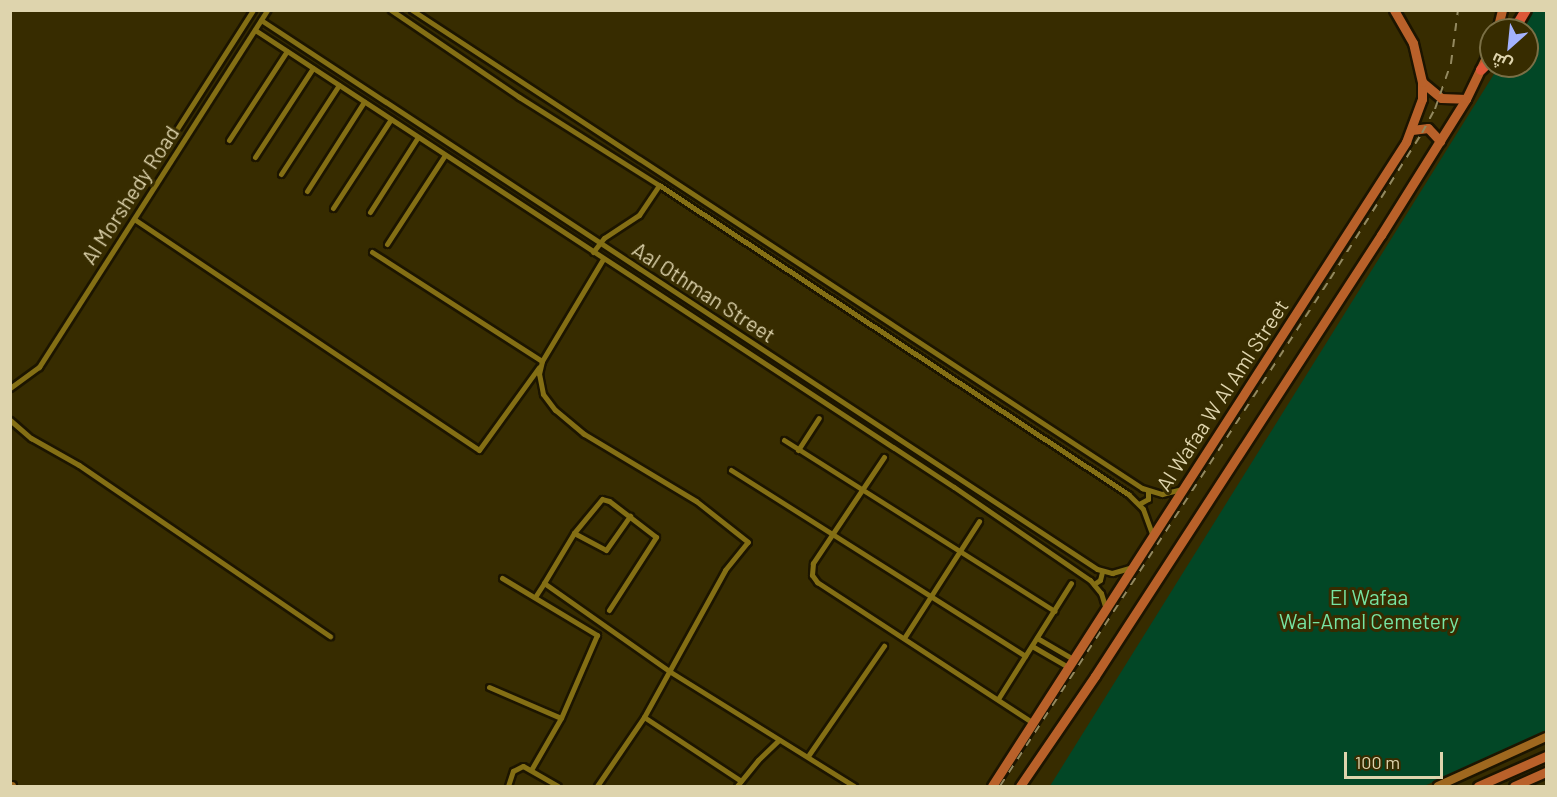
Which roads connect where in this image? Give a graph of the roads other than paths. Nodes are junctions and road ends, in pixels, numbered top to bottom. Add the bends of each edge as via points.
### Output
1 (253, 10) edge
2 (267, 10) edge
3 (391, 10) edge
4 (412, 10) edge
5 (1394, 10) edge
6 (261, 20) junction
7 (255, 30) junction
8 (282, 33) junction
9 (274, 43) junction
10 (287, 51) junction
11 (313, 68) junction
12 (1479, 74) edge
13 (1422, 82) junction
14 (339, 85) junction
15 (1466, 99) junction
16 (364, 102) junction
17 (391, 119) junction
18 (1412, 129) junction
19 (418, 137) junction
20 (229, 140) dead end
21 (1440, 141) junction
22 (168, 143) dead end
23 (445, 155) junction
24 (255, 157) dead end
25 (281, 174) dead end
26 (659, 185) junction
27 (307, 191) dead end
28 (333, 208) dead end
29 (370, 212) dead end
30 (135, 219) junction
31 (599, 243) junction
32 (387, 244) dead end
33 (774, 246) junction
34 (372, 252) dead end
35 (592, 252) junction
36 (767, 256) junction
37 (603, 259) junction
38 (542, 363) junction
39 (10, 388) edge
40 (819, 418) dead end
41 (10, 420) edge
42 (784, 440) dead end
43 (798, 450) junction
44 (884, 457) dead end
45 (731, 470) dead end
46 (863, 489) junction
47 (1183, 489) junction
48 (1148, 491) junction
49 (1139, 504) junction
50 (630, 516) junction
51 (978, 521) dead end
52 (574, 533) junction
53 (832, 534) junction
54 (1153, 537) junction
55 (960, 551) junction
56 (1134, 566) junction
57 (1102, 572) junction
58 (502, 578) dead end
59 (544, 583) junction
60 (1071, 583) dead end
61 (1094, 584) junction
62 (535, 597) junction
63 (931, 597) junction
64 (609, 610) dead end
65 (1106, 610) junction
66 (1054, 611) junction
67 (330, 636) dead end
68 (904, 638) junction
69 (1037, 638) junction
70 (884, 646) dead end
71 (1032, 646) junction
72 (1052, 646) junction
73 (1047, 655) junction
74 (1025, 656) junction
75 (1071, 663) junction
76 (669, 670) junction
77 (489, 687) dead end
78 (998, 699) junction
79 (644, 717) junction
80 (561, 718) junction
81 (1032, 722) junction
82 (1546, 737) edge
83 (779, 740) junction
84 (808, 756) junction
85 (1546, 756) edge
86 (531, 770) junction
87 (1546, 772) edge
88 (739, 784) edge
89 (508, 786) edge
90 (558, 786) edge
91 (597, 786) edge
92 (854, 786) edge
93 (992, 786) edge
94 (1020, 786) edge
95 (1438, 786) edge
96 (1478, 786) edge
97 (1514, 786) edge

1 - 22 street, Al Morshedy Road
2 - 6 street, Al Morshedy Road
3 - 26 street
4 - 33 street
5 - 13 main road, Al Wafaa W Al Aml Street via 1413,43
6 - 7 street, Al Morshedy Road
6 - 8 street, Aal Othman Street
7 - 9 street, Aal Othman Street
7 - 30 street, Al Morshedy Road
8 - 9 street via 274,36
8 - 31 street, Aal Othman Street
9 - 10 street, Aal Othman Street
10 - 11 street, Aal Othman Street
10 - 20 street
11 - 14 street, Aal Othman Street
11 - 24 street
12 - 15 main road
13 - 15 main road via 1441,99
13 - 18 main road, Al Wafaa W Al Aml Street via 1422,99
14 - 16 street, Aal Othman Street
14 - 25 street
15 - 21 main road
16 - 17 street, Aal Othman Street
16 - 27 street
17 - 19 street, Aal Othman Street
17 - 28 street
18 - 21 main road via 1428,129
18 - 47 main road, Al Wafaa W Al Aml Street via 1393,165
19 - 23 street, Aal Othman Street
19 - 29 street
21 - 94 main road
23 - 32 street
23 - 35 street, Aal Othman Street
26 - 31 street via 639,215
26 - 36 street
30 - 38 street via 479,450
30 - 39 street, Al Morshedy Road via 39,367
31 - 35 street
31 - 57 street, Aal Othman Street
33 - 36 street
33 - 48 street
34 - 38 street
35 - 37 street, Aal Othman Street
36 - 49 street
37 - 38 street
37 - 61 street, Aal Othman Street via 954,487
38 - 76 street via 540,384 555,410 584,434 689,497 747,540 725,570
40 - 43 street
41 - 67 street via 31,438 79,465
42 - 43 street
43 - 46 street
44 - 46 street
45 - 53 street
46 - 53 street
46 - 55 street
47 - 48 street via 1169,493
47 - 54 main road, Al Wafaa W Al Aml Street
48 - 49 street via 1148,499
49 - 54 street
50 - 52 street via 602,499
50 - 52 street via 606,550
50 - 64 street via 654,534 656,540
51 - 55 street
52 - 59 street
53 - 63 street
53 - 68 street via 813,563 814,579
54 - 56 main road, Al Wafaa W Al Aml Street
55 - 63 street
55 - 66 street
56 - 57 street
56 - 65 main road, Al Wafaa W Al Aml Street
57 - 61 street
58 - 62 street
59 - 62 street
59 - 76 street
60 - 66 street
61 - 65 street
62 - 80 street via 597,634
63 - 68 street
63 - 74 street
65 - 75 main road, Al Wafaa W Al Aml Street
66 - 69 street
68 - 78 street
69 - 71 street
69 - 72 street
70 - 84 street
71 - 73 street
71 - 74 street
72 - 73 street
72 - 75 street
73 - 75 street
74 - 78 street
75 - 81 main road, Al Wafaa W Al Aml Street
76 - 79 street
76 - 83 street
77 - 80 street
78 - 81 street
79 - 88 street
79 - 91 street
80 - 86 street
81 - 93 main road, Al Wafaa W Al Aml Street
82 - 95 street
83 - 84 street
83 - 88 street
84 - 92 street
85 - 96 main road
86 - 89 street via 516,768
86 - 90 street
87 - 97 main road

